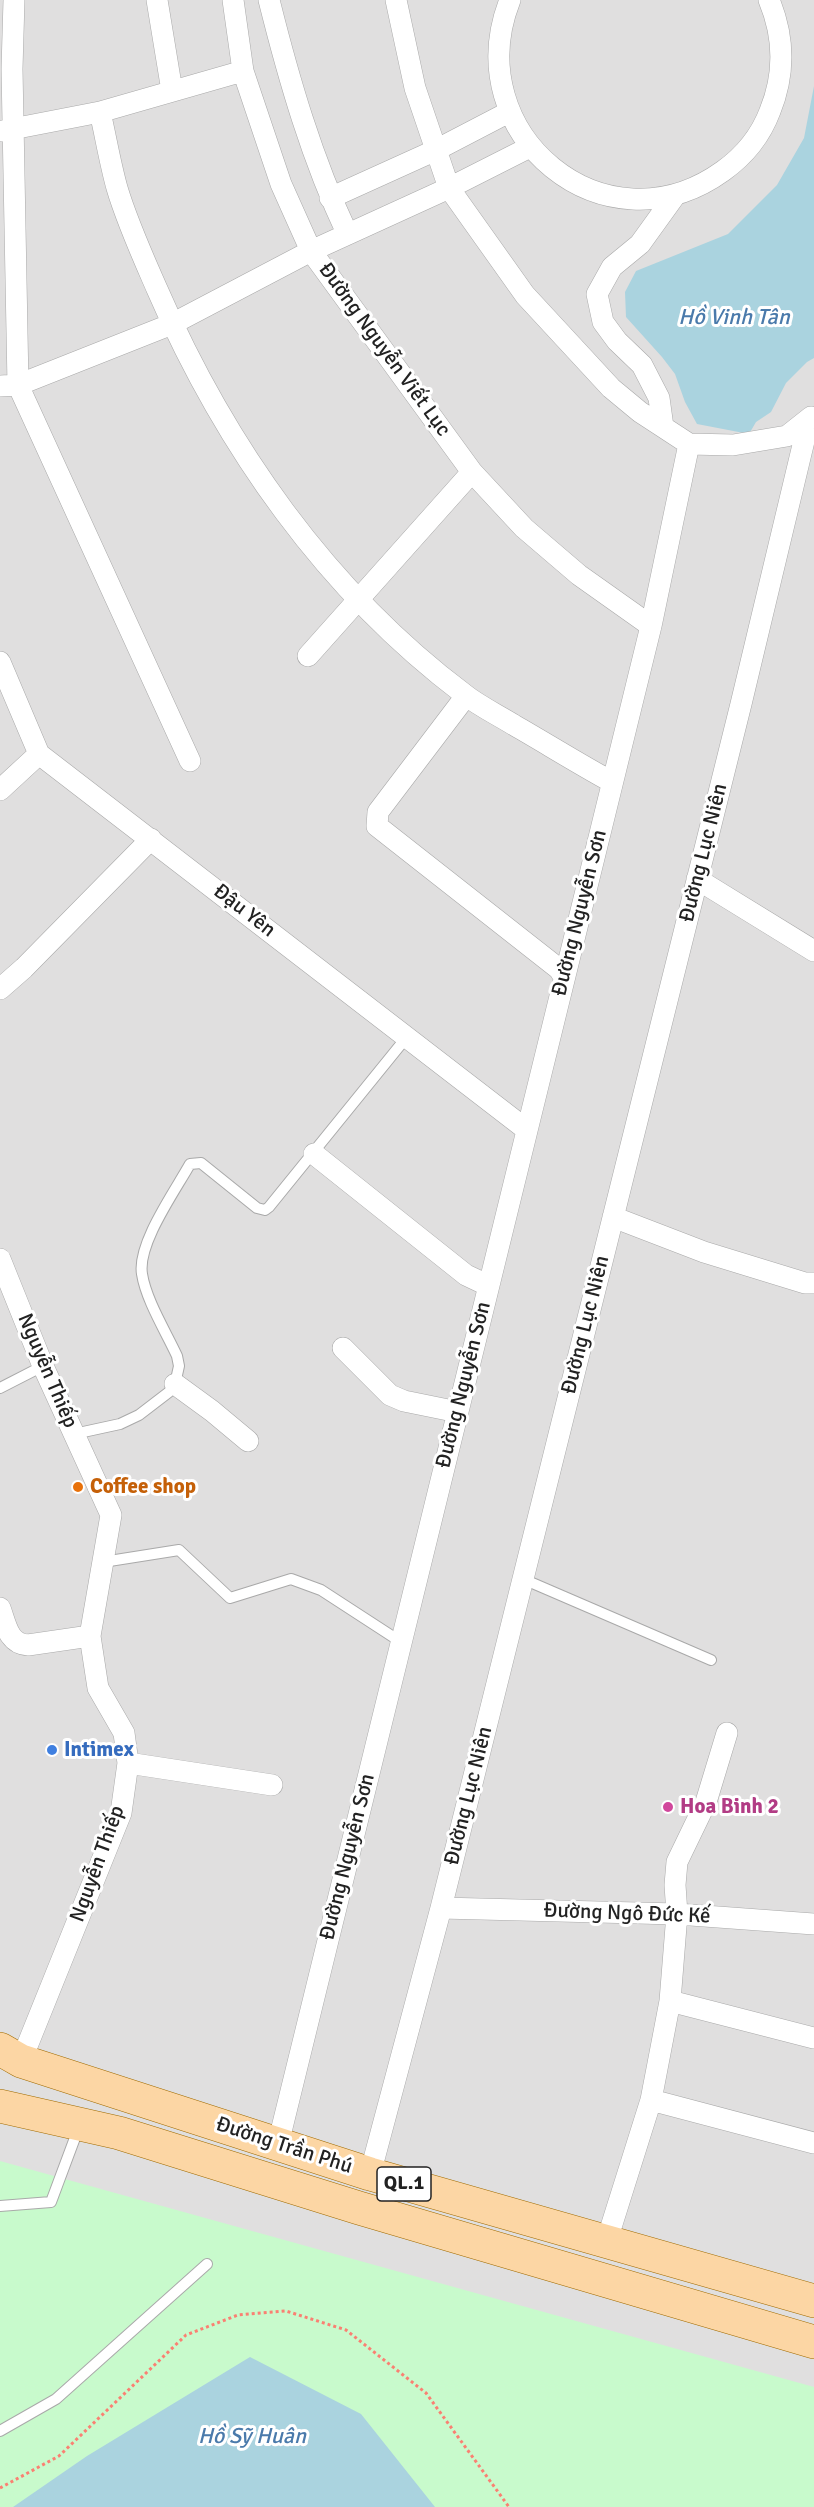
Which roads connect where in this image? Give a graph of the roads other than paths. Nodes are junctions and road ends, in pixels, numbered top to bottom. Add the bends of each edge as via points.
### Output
1 (14, 0) edge
2 (157, 0) edge
3 (233, 0) edge
4 (269, 0) edge
5 (396, 0) edge
6 (510, 0) edge
7 (769, 0) edge
8 (243, 70) junction
9 (172, 92) junction
10 (100, 112) junction
11 (509, 112) junction
12 (7, 130) edge
13 (530, 147) junction
14 (436, 150) junction
15 (449, 188) junction
16 (676, 194) junction
17 (330, 198) junction
18 (347, 233) junction
19 (311, 250) junction
20 (172, 324) junction
21 (9, 386) edge
22 (811, 416) edge
23 (663, 427) junction
24 (689, 444) junction
25 (472, 472) junction
26 (806, 477) edge
27 (357, 599) junction
28 (651, 626) junction
29 (308, 656) dead end
30 (0, 662) edge
31 (466, 696) junction
32 (39, 754) junction
33 (190, 761) dead end
34 (612, 782) junction
35 (0, 790) edge
36 (151, 839) junction
37 (698, 879) junction
38 (814, 951) edge
39 (564, 977) junction
40 (0, 989) edge
41 (406, 1038) junction
42 (527, 1130) junction
43 (314, 1154) junction
44 (613, 1217) junction
45 (0, 1259) edge
46 (490, 1281) junction
47 (814, 1283) edge
48 (344, 1348) dead end
49 (43, 1366) junction
50 (175, 1384) junction
51 (0, 1388) edge
52 (458, 1412) junction
53 (74, 1434) junction
54 (248, 1441) dead end
55 (103, 1562) junction
56 (523, 1579) junction
57 (0, 1608) edge
58 (90, 1636) junction
59 (401, 1642) junction
60 (711, 1660) dead end
61 (727, 1732) dead end
62 (128, 1763) junction
63 (272, 1785) dead end
64 (441, 1908) junction
65 (677, 1914) junction
66 (814, 1923) edge
67 (670, 2001) junction
68 (814, 2038) edge
69 (11, 2055) edge
70 (651, 2100) junction
71 (0, 2106) edge
72 (80, 2124) junction
73 (814, 2143) edge
74 (278, 2144) junction
75 (370, 2174) junction
76 (0, 2206) edge
77 (359, 2208) junction
78 (606, 2243) junction
79 (207, 2264) dead end
80 (814, 2301) edge
81 (814, 2342) edge
82 (0, 2431) edge

1 - 12 street
2 - 9 street
3 - 8 street, Đường Nguyễn Viết Lục
4 - 17 street via 290,84
5 - 14 street via 415,88
6 - 11 street via 497,54 502,93
7 - 16 street via 776,20 781,61 780,81 767,119 745,152 730,166 714,178
8 - 9 street
8 - 19 street, Đường Nguyễn Viết Lục via 281,184
9 - 10 street
10 - 12 street
10 - 20 street via 117,189
11 - 13 street
11 - 14 street
12 - 21 street
13 - 15 street
13 - 16 street via 560,174 596,191 636,198
14 - 15 street
14 - 17 street
15 - 18 street
15 - 23 street via 525,295 612,388
16 - 23 street via 640,244 612,267 597,294 603,322 617,342 642,365 659,398
17 - 18 street
18 - 19 street
19 - 20 street
19 - 25 street, Đường Nguyễn Viết Lục
20 - 21 street
20 - 27 street via 201,380 265,484 309,544
21 - 33 street
22 - 24 street via 787,436 733,445
22 - 26 street, Đường Lục Niên
23 - 24 street
24 - 28 street, Đường Nguyễn Sơn
25 - 27 street
25 - 28 street, Đường Nguyễn Viết Lục via 532,535 579,575
26 - 37 street, Đường Lục Niên
27 - 29 street
27 - 31 street via 399,642
28 - 34 street, Đường Nguyễn Sơn
30 - 32 street, Đậu Yên
31 - 34 street
31 - 39 street via 378,812 376,826 559,969
32 - 35 street
32 - 36 street, Đậu Yên
34 - 39 street, Đường Nguyễn Sơn
36 - 40 street
36 - 41 street, Đậu Yên
37 - 38 street
37 - 44 street, Đường Lục Niên
39 - 42 street, Đường Nguyễn Sơn
41 - 42 street, Đậu Yên
41 - 43 lane
42 - 46 street, Đường Nguyễn Sơn
43 - 46 street via 466,1275 485,1284
43 - 50 lane via 265,1210 257,1208 201,1163 190,1164 148,1239 141,1262 145,1286 177,1356
44 - 47 street via 704,1252
44 - 56 street, Đường Lục Niên
45 - 49 street, Nguyễn Thiếp
46 - 52 street, Đường Nguyễn Sơn
48 - 52 street via 390,1395
49 - 51 lane
49 - 53 street, Nguyễn Thiếp
50 - 53 lane via 130,1420
50 - 54 street
52 - 59 street, Đường Nguyễn Sơn
53 - 55 street, Nguyễn Thiếp via 111,1515
55 - 58 street, Nguyễn Thiếp
55 - 59 lane via 179,1550 230,1598 291,1580 321,1590
56 - 60 lane
56 - 64 street, Đường Lục Niên
57 - 58 street via 10,1637 18,1644
58 - 62 street, Nguyễn Thiếp via 98,1688 124,1733
59 - 74 street, Đường Nguyễn Sơn
61 - 65 street via 706,1802 678,1862
62 - 63 street
62 - 69 street, Nguyễn Thiếp via 121,1813
64 - 65 street, Đường Ngô Đức Kế
64 - 75 street, Đường Lục Niên
65 - 66 street, Đường Ngô Đức Kế
65 - 67 street
67 - 68 street
67 - 70 street
69 - 74 main road, Đường Trần Phú / QL.1
70 - 73 street
70 - 78 street
71 - 72 main road, Đường Trần Phú / QL.1
72 - 76 lane via 51,2202
72 - 77 main road, Đường Trần Phú / QL.1
74 - 75 main road, Đường Trần Phú / QL.1
75 - 77 main road
75 - 78 main road, Đường Trần Phú / QL.1
77 - 81 main road, Đường Trần Phú / QL.1
78 - 80 main road, Đường Trần Phú / QL.1
79 - 82 lane via 56,2399

